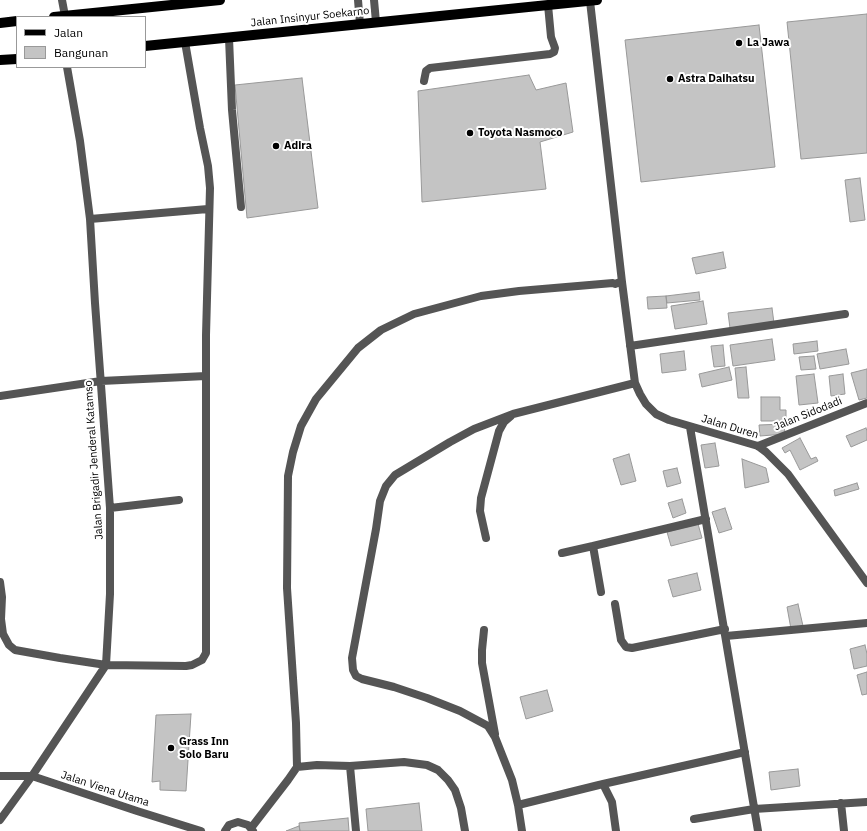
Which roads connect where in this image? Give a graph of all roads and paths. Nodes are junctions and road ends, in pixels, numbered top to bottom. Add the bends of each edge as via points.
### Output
1 (62, 0) edge
2 (220, 0) edge
3 (358, 0) edge
4 (374, 0) edge
5 (593, 0) edge
6 (548, 5) junction
7 (65, 16) joint
8 (16, 21) edge
9 (376, 22) junction
10 (0, 23) edge
11 (360, 24) junction
12 (229, 38) junction
13 (185, 42) junction
14 (146, 46) edge
15 (16, 59) edge
16 (0, 60) edge
17 (67, 68) edge
18 (424, 81) dead end
19 (241, 207) dead end
20 (208, 209) junction
21 (90, 219) junction
22 (618, 282) junction
23 (845, 314) dead end
24 (630, 346) junction
25 (206, 376) junction
26 (101, 381) junction
27 (635, 382) junction
28 (0, 396) edge
29 (867, 403) edge
30 (513, 414) junction
31 (690, 427) junction
32 (758, 446) junction
33 (179, 500) dead end
34 (110, 508) junction
35 (706, 519) junction
36 (486, 538) dead end
37 (593, 546) junction
38 (562, 553) dead end
39 (863, 573) edge
40 (0, 582) edge
41 (867, 583) edge
42 (601, 592) dead end
43 (615, 604) dead end
44 (867, 623) edge
45 (484, 630) dead end
46 (725, 633) junction
47 (106, 665) junction
48 (495, 737) junction
49 (745, 752) junction
50 (350, 766) junction
51 (297, 767) junction
52 (0, 776) edge
53 (32, 776) junction
54 (604, 784) junction
55 (867, 802) edge
56 (841, 803) junction
57 (523, 804) junction
58 (754, 809) junction
59 (694, 819) dead end
60 (0, 820) edge
61 (252, 830) edge
62 (201, 831) edge
63 (224, 831) edge
64 (356, 831) edge
65 (465, 831) edge
66 (522, 831) edge
67 (616, 831) edge
68 (758, 831) edge
69 (844, 831) edge

1 - 7 street
2 - 7 main road
3 - 11 street
4 - 9 street
5 - 6 main road, Jalan Insinyur Soekarno
5 - 22 street, Jalan Duren
6 - 9 main road, Jalan Insinyur Soekarno
6 - 18 street via 554,52 430,68 426,71
8 - 10 main road
9 - 11 main road, Jalan Insinyur Soekarno
11 - 12 main road, Jalan Insinyur Soekarno
12 - 13 main road, Jalan Insinyur Soekarno
12 - 19 street via 232,110
13 - 14 main road, Jalan Insinyur Soekarno
13 - 20 street via 208,166
15 - 16 main road
17 - 21 street, Jalan Brigadir Jenderal Katamso
20 - 21 street
20 - 25 street
21 - 26 street, Jalan Brigadir Jenderal Katamso
22 - 24 street, Jalan Duren
22 - 51 street via 481,296 414,314 381,330 358,348 316,398 301,426 288,476 287,588
23 - 24 street
24 - 27 street, Jalan Duren
25 - 26 street
25 - 47 street via 206,653 202,660 192,666
26 - 28 street
26 - 34 street, Jalan Brigadir Jenderal Katamso
27 - 30 street
27 - 31 street, Jalan Duren via 646,404 656,414
29 - 32 street, Jalan Sidodadi
30 - 36 street via 499,431 485,481 480,511
30 - 48 street via 474,429 450,442 395,474 386,486 380,501 352,658 356,676 460,711 488,726
31 - 32 street, Jalan Duren
31 - 35 street
32 - 39 street, Jalan Duren via 788,474
33 - 34 street
34 - 47 street, Jalan Brigadir Jenderal Katamso via 110,594
35 - 37 street
35 - 46 street
37 - 38 street
37 - 42 street
39 - 41 street, Jalan Duren
40 - 47 street via 3,634 15,650
43 - 46 street via 621,640 626,647
44 - 46 street
45 - 48 street via 482,663
46 - 49 street
47 - 53 street
48 - 57 street
49 - 54 street
49 - 58 street
50 - 51 street
50 - 64 street
50 - 65 street via 404,762 427,765 438,770 455,790
51 - 61 street
52 - 53 street, Jalan Viena Utama
53 - 60 street
53 - 62 street, Jalan Viena Utama
54 - 57 street
54 - 67 street via 612,802
55 - 56 street
56 - 58 street
56 - 69 street
57 - 66 street
58 - 59 street
58 - 68 street
61 - 63 street via 248,825 238,822 229,825

